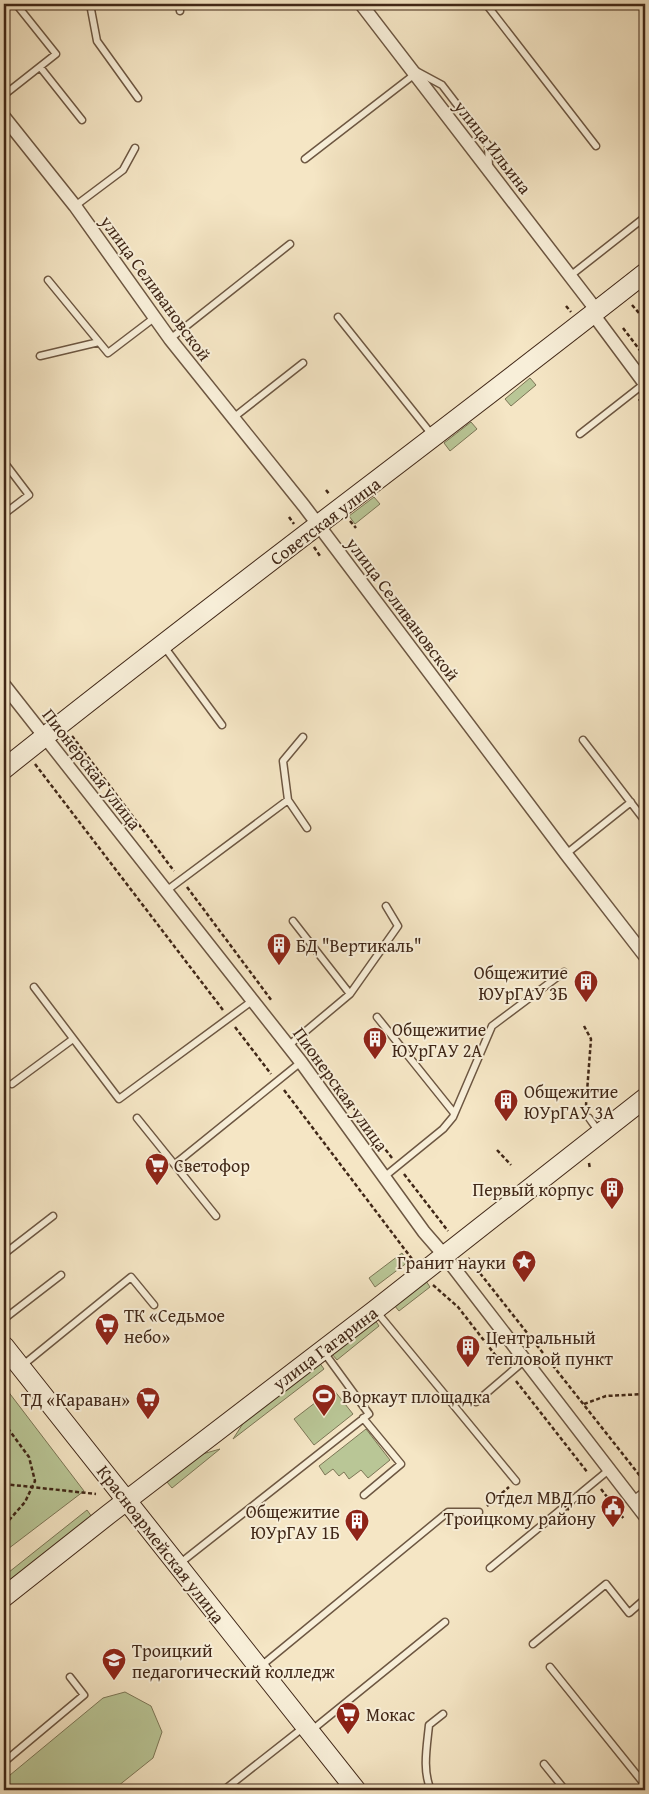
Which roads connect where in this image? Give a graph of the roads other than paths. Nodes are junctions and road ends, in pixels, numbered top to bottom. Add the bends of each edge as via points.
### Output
1 (16, 4) edge
2 (90, 4) edge
3 (361, 4) edge
4 (486, 4) edge
5 (40, 67) junction
6 (412, 71) junction
7 (4, 95) edge
8 (138, 98) dead end
9 (4, 117) edge
10 (82, 120) dead end
11 (596, 146) dead end
12 (135, 148) dead end
13 (305, 159) dead end
14 (75, 206) junction
15 (645, 218) edge
16 (290, 244) dead end
17 (645, 272) edge
18 (570, 276) junction
19 (48, 280) dead end
20 (595, 313) junction
21 (338, 317) dead end
22 (154, 318) junction
23 (170, 339) junction
24 (99, 342) junction
25 (40, 356) dead end
26 (303, 363) dead end
27 (645, 384) edge
28 (232, 418) junction
29 (580, 434) dead end
30 (434, 437) junction
31 (7, 466) dead end
32 (4, 514) edge
33 (319, 525) junction
34 (162, 644) junction
35 (4, 685) edge
36 (222, 725) dead end
37 (45, 737) junction
38 (302, 737) dead end
39 (583, 740) dead end
40 (4, 769) edge
41 (288, 800) junction
42 (631, 802) junction
43 (645, 821) edge
44 (307, 828) dead end
45 (566, 854) junction
46 (166, 892) junction
47 (386, 906) dead end
48 (293, 921) dead end
49 (645, 956) edge
50 (564, 972) dead end
51 (34, 987) dead end
52 (350, 994) junction
53 (252, 1001) junction
54 (377, 1017) dead end
55 (74, 1038) junction
56 (288, 1046) junction
57 (300, 1062) junction
58 (12, 1084) dead end
59 (644, 1100) edge
60 (454, 1113) junction
61 (137, 1118) dead end
62 (175, 1164) junction
63 (384, 1177) junction
64 (53, 1216) dead end
65 (216, 1216) dead end
66 (451, 1250) junction
67 (4, 1254) edge
68 (61, 1275) dead end
69 (154, 1305) dead end
70 (375, 1310) junction
71 (4, 1319) edge
72 (4, 1346) edge
73 (322, 1350) junction
74 (525, 1360) junction
75 (20, 1367) junction
76 (476, 1402) dead end
77 (363, 1418) junction
78 (610, 1469) junction
79 (516, 1481) road end
80 (645, 1491) edge
81 (364, 1495) dead end
82 (633, 1500) junction
83 (126, 1501) junction
84 (479, 1512) road end
85 (645, 1516) edge
86 (178, 1566) junction
87 (490, 1568) dead end
88 (4, 1597) edge
89 (645, 1599) edge
90 (445, 1622) dead end
91 (533, 1644) dead end
92 (550, 1667) dead end
93 (259, 1668) junction
94 (70, 1677) dead end
95 (443, 1714) dead end
96 (307, 1729) junction
97 (4, 1762) edge
98 (544, 1764) dead end
99 (645, 1785) edge
100 (224, 1790) edge
101 (355, 1790) edge
102 (431, 1790) edge
103 (565, 1790) edge

1 - 5 lane via 56,54
2 - 8 lane via 97,41
3 - 6 street, улица Ильина
4 - 11 lane
5 - 7 lane
5 - 10 lane
6 - 13 lane
6 - 18 street, улица Ильина
9 - 14 street, улица Селивановской
12 - 14 lane via 123,170
14 - 22 street, улица Селивановской
15 - 18 lane
16 - 23 lane
17 - 20 street, Советская улица
18 - 20 street, улица Ильина
19 - 24 lane
20 - 27 street, улица Ильина
20 - 30 street, Советская улица
21 - 30 lane
22 - 23 street, улица Селивановской
22 - 24 lane via 108,353
23 - 28 street, улица Селивановской
24 - 25 lane
26 - 28 lane
27 - 29 lane
28 - 33 street, улица Селивановской
30 - 33 street, Советская улица
31 - 32 lane via 29,495
33 - 34 street, Советская улица
33 - 45 street, улица Селивановской
34 - 36 lane
34 - 37 street, Советская улица
35 - 37 street, Пионерская улица
37 - 40 street, Советская улица
37 - 46 street, Пионерская улица
38 - 41 lane via 283,760
39 - 42 lane
41 - 44 lane
41 - 46 lane
42 - 43 lane
42 - 45 lane
45 - 49 street, улица Селивановской
46 - 53 street, Пионерская улица
47 - 52 lane via 398,926
48 - 52 lane
50 - 60 lane via 492,1026
51 - 55 lane
52 - 56 lane
53 - 55 lane via 120,1099
53 - 56 street, Пионерская улица
54 - 60 lane
55 - 58 lane
56 - 57 street, Пионерская улица
57 - 62 lane
57 - 63 street, Пионерская улица
59 - 66 street, улица Гагарина via 595,1126
60 - 63 lane via 442,1129
61 - 62 lane
62 - 65 lane
63 - 66 street, Пионерская улица via 424,1232
64 - 67 lane
66 - 70 street, улица Гагарина
66 - 74 street, Пионерская улица
68 - 71 lane
69 - 75 lane via 131,1277
70 - 73 street, улица Гагарина
70 - 79 lane
72 - 75 street, Красноармейская улица
73 - 77 lane via 369,1414
73 - 83 street, улица Гагарина
74 - 76 lane
74 - 78 street, Пионерская улица
75 - 83 street, Красноармейская улица
77 - 81 lane via 401,1464
77 - 86 lane
78 - 82 street, Пионерская улица
78 - 87 lane
80 - 82 lane
82 - 85 street, Пионерская улица
83 - 86 street, Красноармейская улица
83 - 88 street, улица Гагарина
84 - 93 lane via 448,1512
86 - 93 street, Красноармейская улица
89 - 91 lane via 629,1613 606,1584
90 - 96 lane
92 - 99 lane
93 - 96 street, Красноармейская улица
94 - 97 lane via 84,1695
95 - 102 lane via 428,1725 426,1756
96 - 100 lane
96 - 101 street, Красноармейская улица
98 - 103 lane

